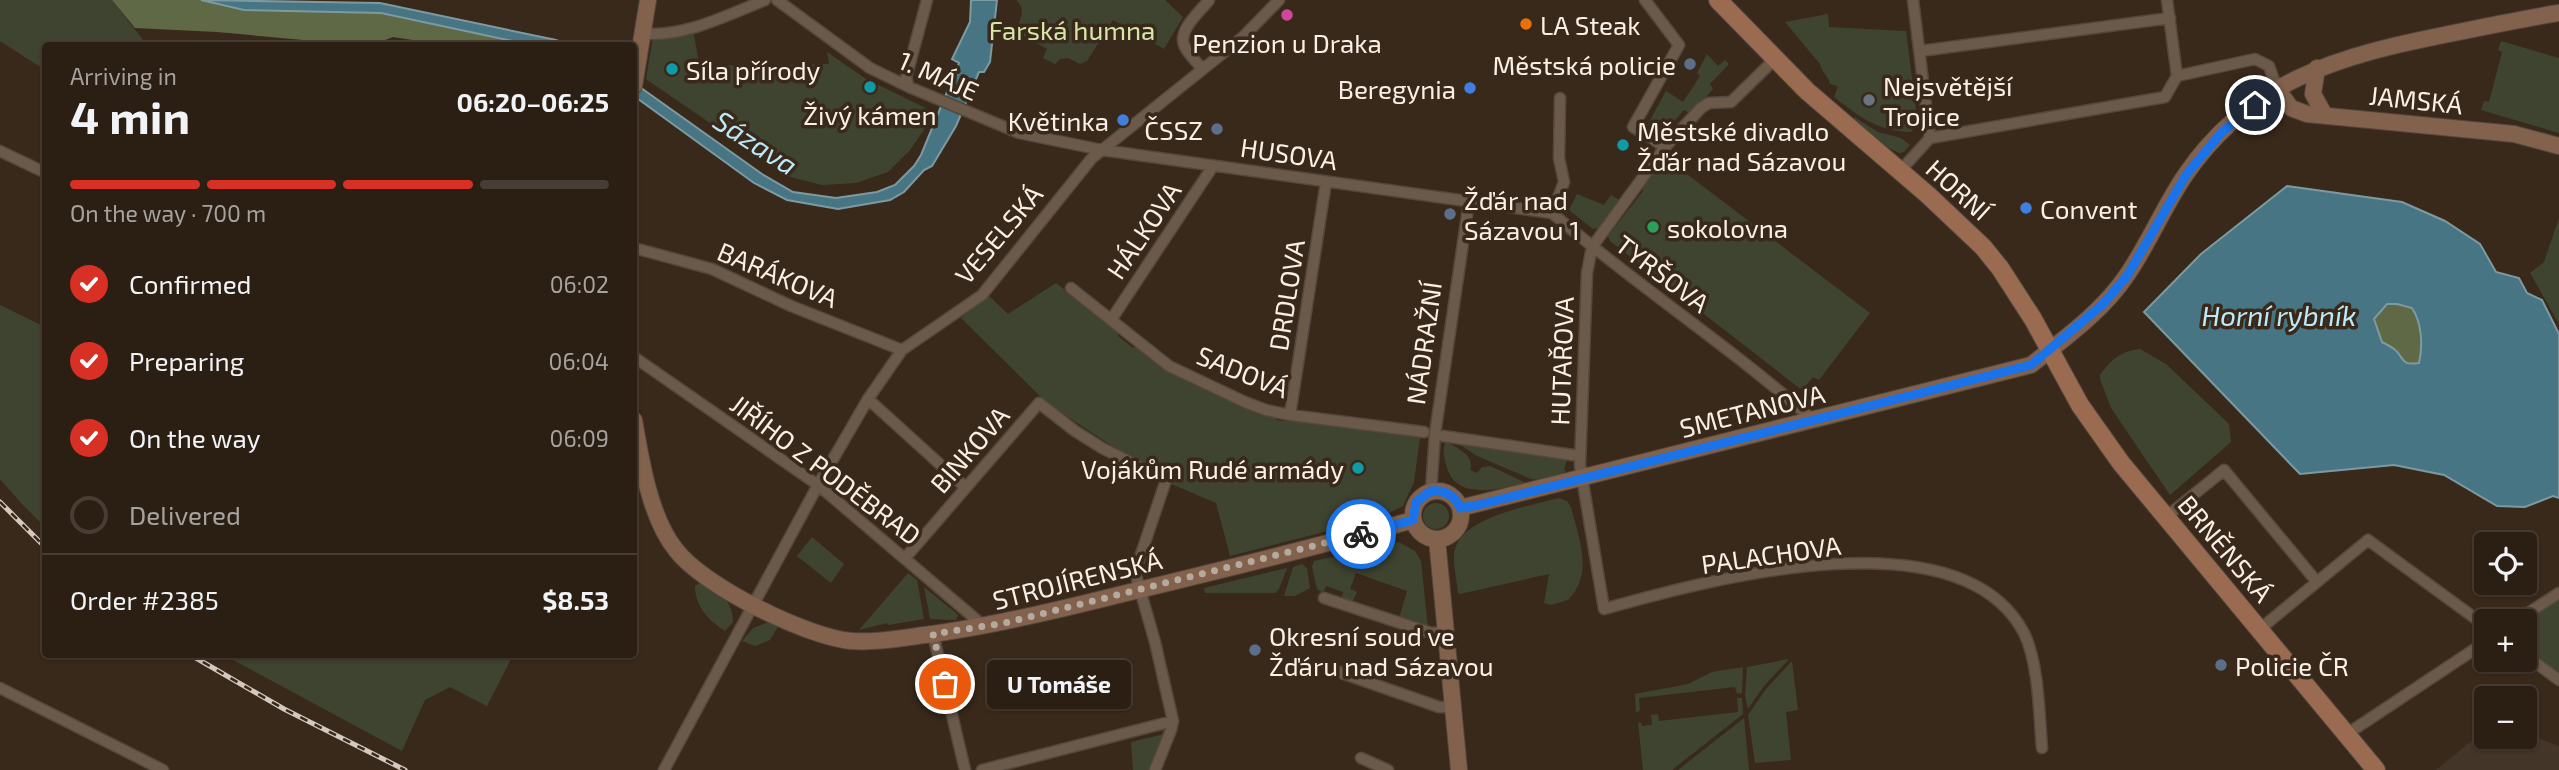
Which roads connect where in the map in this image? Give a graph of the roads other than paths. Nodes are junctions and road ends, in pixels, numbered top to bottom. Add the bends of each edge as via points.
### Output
1 (648, 0) edge
2 (765, 0) edge
3 (777, 0) edge
4 (928, 0) edge
5 (1209, 0) edge
6 (1279, 0) edge
7 (1717, 0) edge
8 (1913, 0) edge
9 (2167, 0) edge
10 (1648, 4) edge
11 (2559, 13) edge
12 (2170, 18) junction
13 (642, 33) junction
14 (1920, 51) junction
15 (1775, 59) junction
16 (637, 62) edge
17 (2316, 68) junction
18 (1202, 69) junction
19 (2177, 76) junction
20 (913, 89) junction
21 (2277, 89) junction
22 (1560, 98) dead end
23 (2324, 114) junction
24 (1930, 138) junction
25 (2559, 146) edge
26 (1665, 147) junction
27 (0, 150) edge
28 (1102, 150) junction
29 (1213, 166) junction
30 (42, 171) edge
31 (1900, 171) junction
32 (1326, 182) junction
33 (1469, 202) junction
34 (1552, 214) junction
35 (1591, 247) junction
36 (637, 248) edge
37 (1071, 288) dead end
38 (1111, 320) junction
39 (2051, 349) junction
40 (902, 350) junction
41 (637, 359) edge
42 (868, 399) junction
43 (1290, 415) junction
44 (1813, 420) junction
45 (1424, 432) dead end
46 (1443, 436) dead end
47 (637, 453) edge
48 (1580, 456) junction
49 (1581, 478) junction
50 (818, 485) junction
51 (965, 487) junction
52 (1431, 491) junction
53 (1460, 508) junction
54 (2166, 517) junction
55 (1413, 520) junction
56 (1437, 539) junction
57 (906, 557) junction
58 (2317, 582) junction
59 (1140, 590) junction
60 (2559, 593) edge
61 (1324, 598) dead end
62 (754, 604) junction
63 (2534, 609) edge
64 (2474, 617) edge
65 (985, 627) junction
66 (2260, 629) junction
67 (1445, 632) junction
68 (933, 634) junction
69 (2474, 650) edge
70 (2537, 664) edge
71 (1336, 671) dead end
72 (2559, 680) edge
73 (0, 688) edge
74 (1452, 707) junction
75 (1173, 721) junction
76 (2347, 734) junction
77 (2042, 748) dead end
78 (1361, 758) dead end
79 (163, 770) edge
80 (663, 770) edge
81 (965, 770) edge
82 (982, 770) edge
83 (1155, 770) edge
84 (1388, 770) edge
85 (1459, 770) edge
86 (2376, 770) edge

1 - 13 street
2 - 13 street via 693,27
3 - 20 street, 1. MÁJE via 857,60
4 - 20 street via 906,78
5 - 18 street via 1182,40
6 - 18 street, VESELSKÁ via 1243,37
7 - 15 main road, HORNÍ
8 - 14 street
9 - 12 street
10 - 26 street via 1679,45 1633,127
11 - 17 street, SMETANOVA via 2396,45
12 - 14 street
12 - 19 street
13 - 16 street
14 - 24 street
15 - 26 street via 1731,102 1701,108
15 - 31 main road, HORNÍ
17 - 21 street, SMETANOVA
17 - 23 street via 2313,94
18 - 28 street, VESELSKÁ
19 - 21 street via 2255,59 2269,66
19 - 24 street via 2165,97
20 - 28 street, 1. MÁJE via 1019,133
21 - 23 street, JAMSKÁ via 2291,108
21 - 39 street, SMETANOVA via 2235,120 2204,151 2127,276 2103,304
22 - 34 street via 1559,158 1564,182
23 - 25 street, JAMSKÁ via 2514,134
24 - 31 street
26 - 35 street
27 - 30 street
28 - 29 street, HUSOVA
28 - 40 street, VESELSKÁ via 982,295
29 - 32 street, HUSOVA
29 - 38 street, HÁLKOVA
31 - 39 main road, HORNÍ via 1983,247
32 - 33 street, HUSOVA
32 - 43 street, DRDLOVA
33 - 34 street
33 - 52 street, NÁDRAŽNÍ
34 - 35 street, TYRŠOVA
35 - 44 street, TYRŠOVA
35 - 48 street, HUTAŘOVA
36 - 40 street, BARÁKOVA via 712,269
37 - 38 street, SADOVÁ
38 - 43 street, SADOVÁ via 1170,366 1245,402
39 - 44 street, SMETANOVA via 2024,368
39 - 54 main road, BRNĚNSKÁ via 2080,405
40 - 42 street, VESELSKÁ
41 - 50 street, JIŘÍHO Z PODĚBRAD
42 - 50 street, VESELSKÁ
42 - 51 street
43 - 45 street, SADOVÁ
44 - 49 street, SMETANOVA
46 - 48 street
47 - 62 street, STROJÍRENSKÁ via 662,529 677,551 696,572
48 - 49 street, HUTAŘOVA
49 - 53 street, SMETANOVA
49 - 77 street, PALACHOVA via 1604,610 1759,573 1840,564 1920,568 1965,579 1985,590 2002,604 2028,642
50 - 57 street, JIŘÍHO Z PODĚBRAD
50 - 62 street, VESELSKÁ
51 - 57 street, BINKOVA
51 - 59 street, BINKOVA via 1040,403 1102,448 1166,480 1135,572
52 - 53 street via 1447,493
52 - 55 street via 1416,502
53 - 56 street via 1457,530
54 - 58 street via 2224,470
54 - 66 main road, BRNĚNSKÁ
55 - 56 street via 1427,538
55 - 59 street, STROJÍRENSKÁ
56 - 67 street
57 - 65 street, JIŘÍHO Z PODĚBRAD
58 - 64 street via 2368,540
58 - 66 street
59 - 65 street, STROJÍRENSKÁ
59 - 75 street
60 - 63 street
61 - 67 street via 1431,633
62 - 68 street, STROJÍRENSKÁ via 838,640 866,642
62 - 80 street
65 - 68 street, STROJÍRENSKÁ
66 - 76 main road, BRNĚNSKÁ
67 - 74 street
68 - 81 street
69 - 76 street
70 - 72 street
71 - 74 street via 1439,708
73 - 79 street
74 - 85 street
75 - 82 street
75 - 83 street
76 - 86 main road, BRNĚNSKÁ
78 - 84 street

